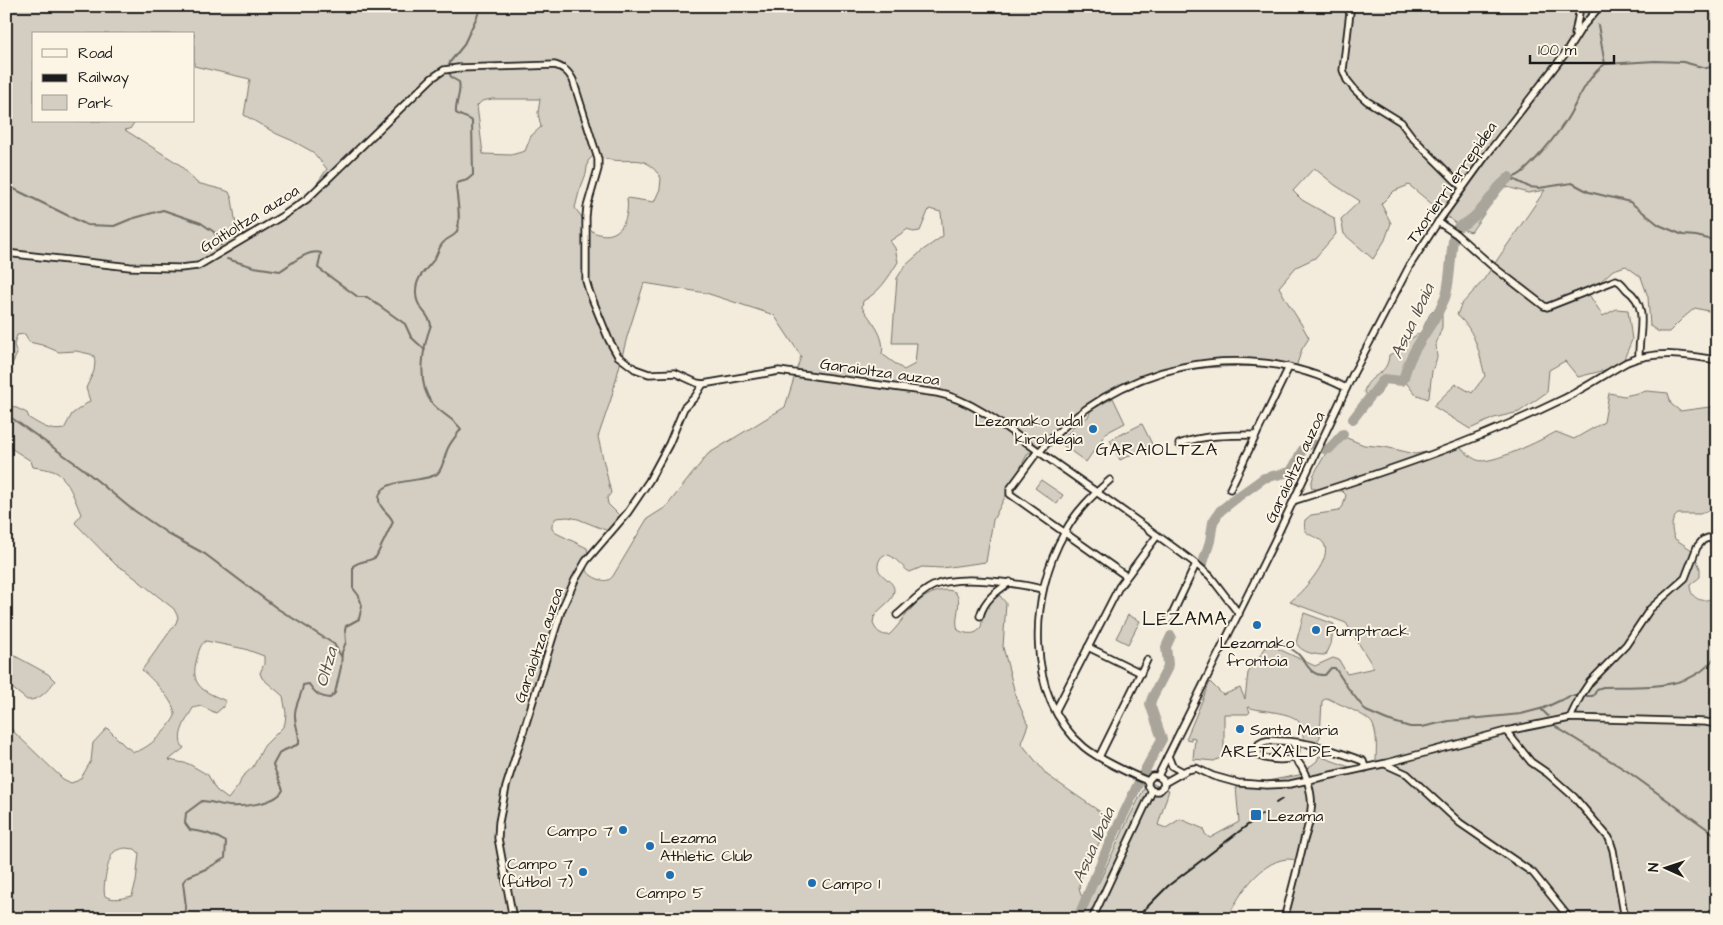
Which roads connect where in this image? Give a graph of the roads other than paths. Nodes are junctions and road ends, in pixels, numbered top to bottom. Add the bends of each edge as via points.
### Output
1 (1345, 6) edge
2 (1578, 6) edge
3 (1600, 6) edge
4 (1579, 13) junction
5 (1591, 16) junction
6 (1573, 41) junction
7 (458, 68) joint
8 (1462, 187) junction
9 (1438, 222) junction
10 (6, 253) edge
11 (1639, 357) junction
12 (1717, 360) edge
13 (1289, 367) junction
14 (703, 384) junction
15 (1346, 388) junction
16 (1256, 435) junction
17 (1178, 444) dead end
18 (1038, 451) junction
19 (1110, 480) dead end
20 (1230, 489) dead end
21 (1097, 492) junction
22 (1293, 501) junction
23 (1064, 532) junction
24 (1157, 536) junction
25 (1717, 540) edge
26 (1196, 564) junction
27 (1126, 576) junction
28 (1010, 582) junction
29 (1042, 589) junction
30 (1239, 614) junction
31 (897, 615) dead end
32 (980, 616) dead end
33 (1167, 621) dead end
34 (1088, 647) junction
35 (1148, 660) dead end
36 (1141, 673) junction
37 (1062, 698) junction
38 (1051, 699) junction
39 (1056, 710) junction
40 (1717, 711) edge
41 (1570, 718) junction
42 (1715, 724) edge
43 (1506, 731) junction
44 (1292, 742) junction
45 (1099, 756) junction
46 (1168, 756) junction
47 (1293, 758) junction
48 (1385, 764) junction
49 (1365, 767) junction
50 (1184, 772) junction
51 (1158, 776) junction
52 (1306, 780) junction
53 (1148, 781) junction
54 (1164, 783) junction
55 (1152, 791) junction
56 (513, 919) edge
57 (1092, 919) edge
58 (1284, 919) edge
59 (1570, 919) edge
60 (1625, 919) edge

1 - 8 street via 1350,12 1343,70 1347,80 1367,101 1401,122
2 - 4 street
3 - 5 street, Txorierri errepidea
4 - 5 street
4 - 6 street
5 - 6 street, Txorierri errepidea
6 - 8 street, Txorierri errepidea
7 - 10 street, Goitioltza auzoa via 444,70 432,78 301,204 198,266 130,267
7 - 14 street, Garaioltza auzoa via 555,65 569,73 598,159 586,217 585,267 589,291 609,340 618,356 635,369 649,374 675,373
8 - 9 street, Txorierri errepidea
9 - 11 street via 1547,307 1620,281 1633,293 1642,315
9 - 15 street, Txorierri errepidea via 1396,289
11 - 12 street via 1655,354
11 - 22 street via 1563,400 1464,443
13 - 15 street
13 - 16 street
13 - 18 street via 1257,362 1223,362 1177,367 1153,374 1094,402
14 - 18 street, Garaioltza auzoa via 779,372 948,395 965,401
14 - 56 street, Garaioltza auzoa via 684,408 649,481 628,512 586,561 561,611 498,822
15 - 22 street, Garaioltza auzoa
16 - 17 street via 1206,437
16 - 20 street
18 - 21 street, Garaioltza auzoa
18 - 23 street via 1009,492
19 - 21 street
21 - 23 street
21 - 24 street, Garaioltza auzoa
22 - 30 street, Garaioltza auzoa
23 - 27 street
23 - 29 street
24 - 26 street, Garaioltza auzoa
24 - 27 street
25 - 41 street via 1708,538 1697,547 1685,578 1650,609 1626,645 1590,682
26 - 30 street, Garaioltza auzoa via 1210,576
26 - 33 street
27 - 34 street
28 - 29 street
28 - 31 street via 938,584
28 - 32 street via 990,598
29 - 38 street via 1039,650
30 - 46 street, Garaioltza auzoa
34 - 36 street
34 - 37 street
35 - 36 street
36 - 45 street
37 - 38 street
37 - 39 street
38 - 39 street
39 - 45 street via 1072,735
40 - 42 street
41 - 42 street
41 - 43 street
43 - 48 street
43 - 60 street via 1531,762 1574,797 1609,838
44 - 47 street via 1296,746
44 - 47 street via 1264,741 1258,744 1258,751 1264,758
44 - 49 street via 1323,747 1363,761
45 - 53 street
46 - 50 street via 1172,766
46 - 51 street, Garaioltza auzoa
47 - 52 street via 1302,766
48 - 49 street
48 - 59 street via 1407,774 1460,824 1533,873
49 - 52 street
50 - 52 street via 1196,768 1226,780 1249,784 1279,785
50 - 54 street
51 - 53 street via 1152,776
51 - 54 street
52 - 58 street via 1311,810
53 - 55 street
54 - 55 street via 1159,791
55 - 57 street

